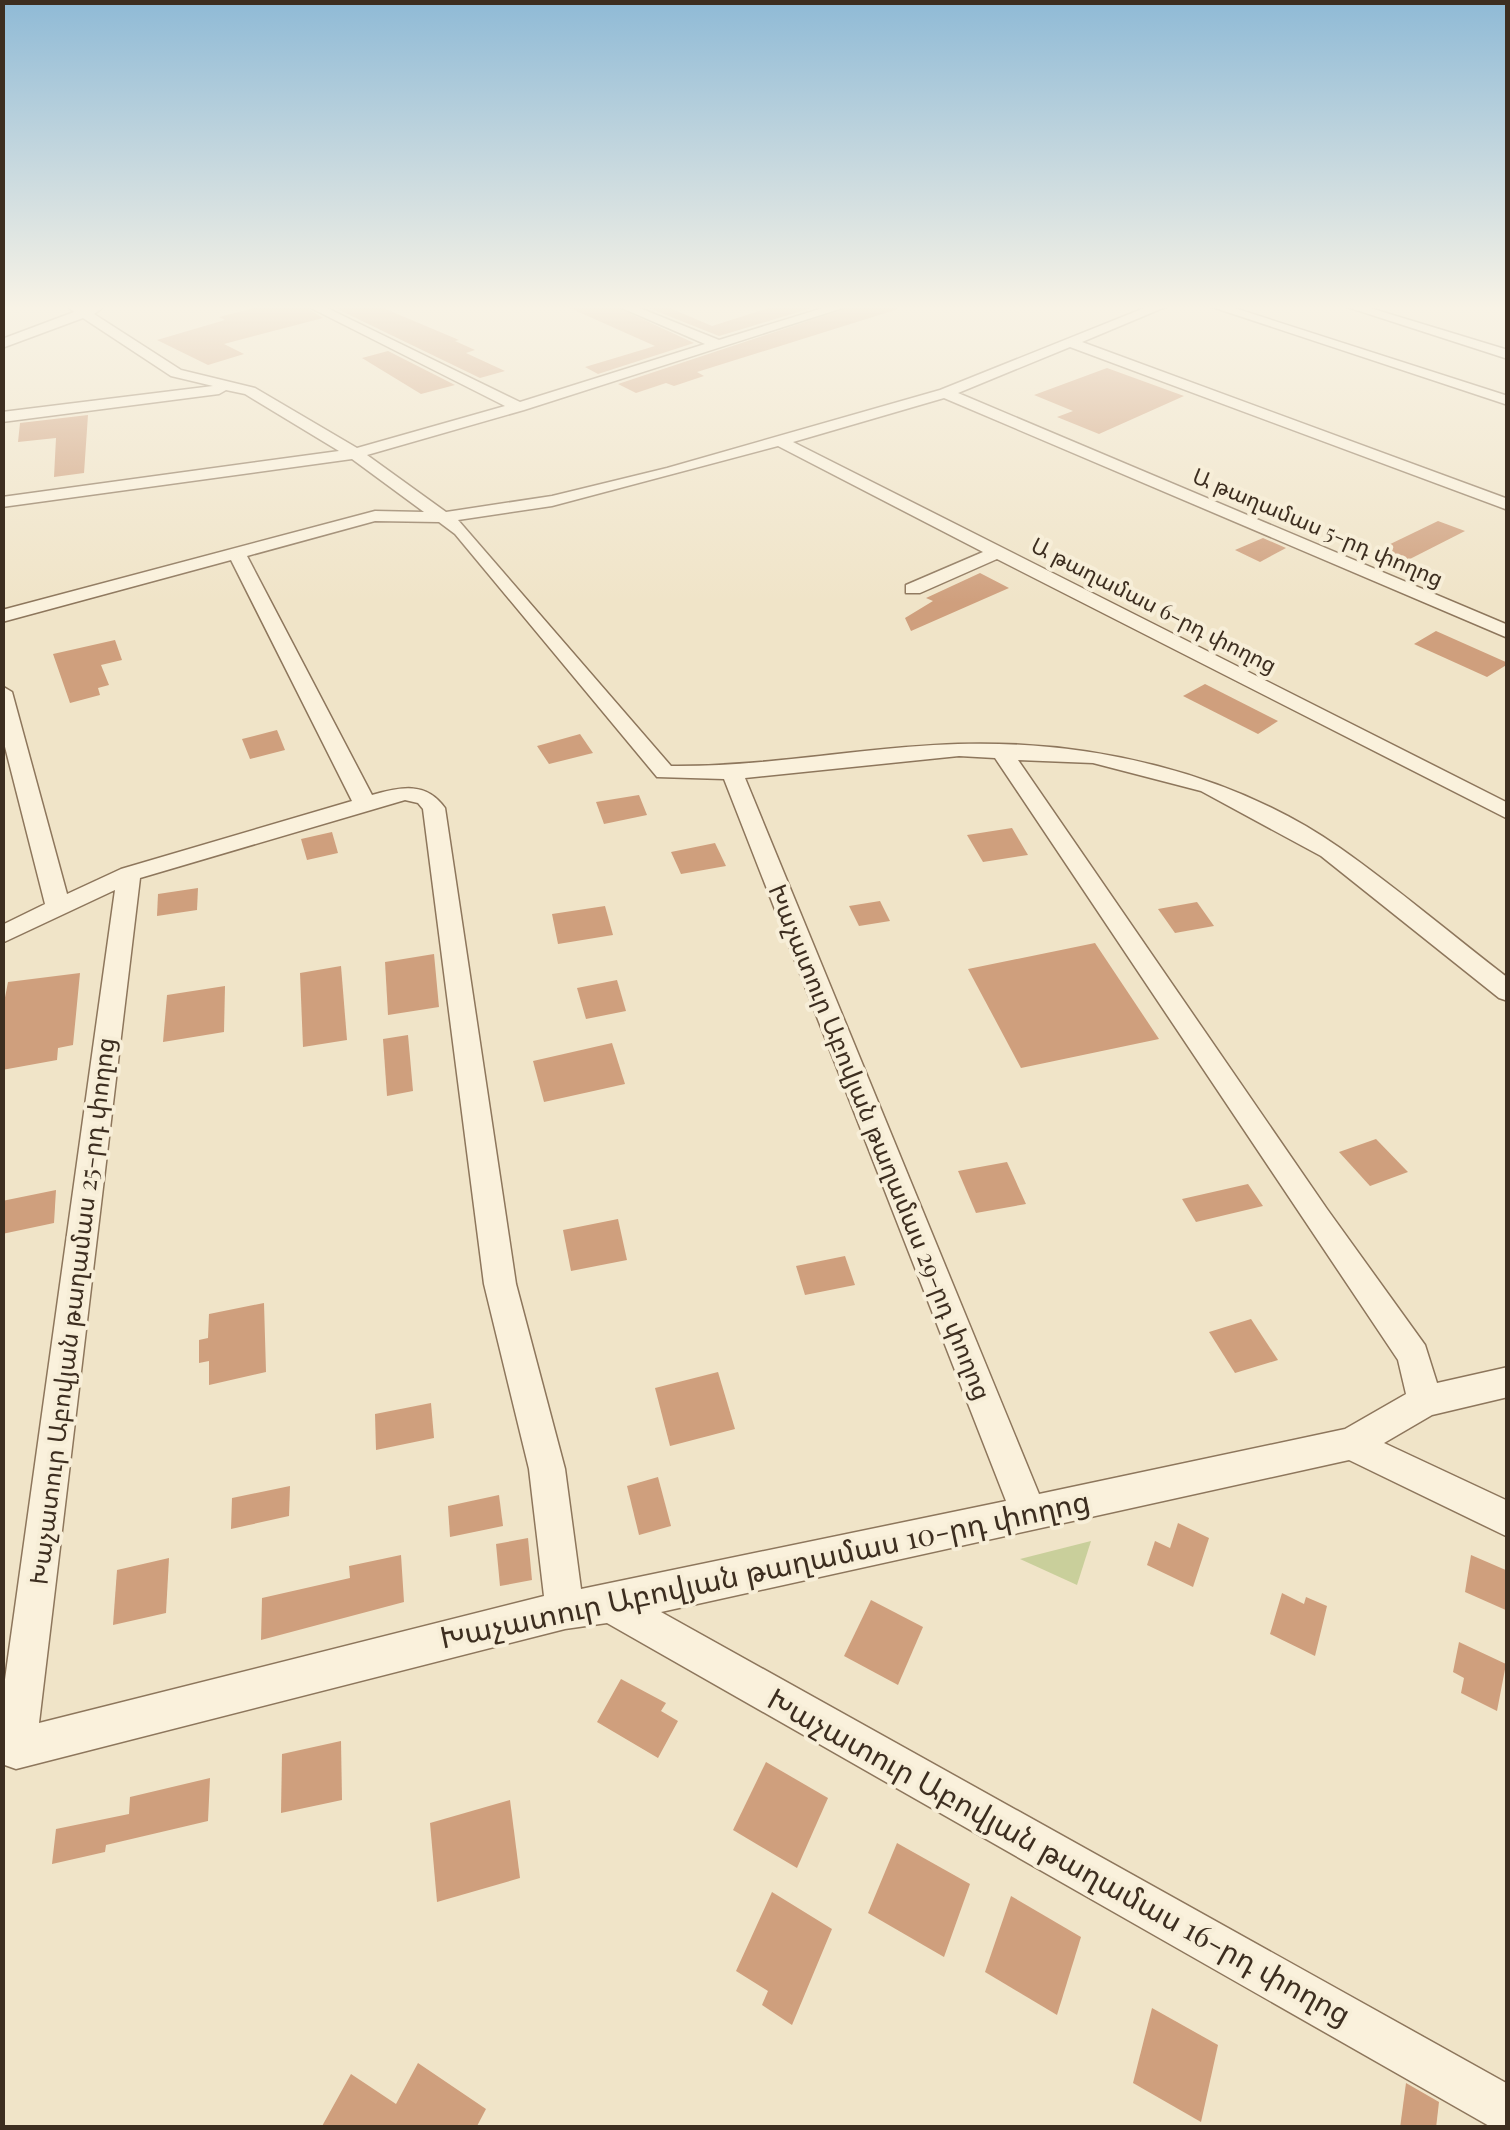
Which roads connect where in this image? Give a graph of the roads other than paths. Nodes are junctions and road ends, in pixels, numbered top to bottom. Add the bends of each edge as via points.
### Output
1 (100, 404) edge
2 (272, 404) edge
3 (514, 404) edge
4 (527, 404) edge
5 (906, 404) edge
6 (972, 404) edge
7 (1237, 404) edge
8 (519, 407) junction
9 (2, 416) edge
10 (780, 441) junction
11 (355, 454) junction
12 (2, 502) edge
13 (1508, 505) edge
14 (444, 517) junction
15 (995, 552) junction
16 (237, 554) junction
17 (913, 589) dead end
18 (2, 616) edge
19 (1508, 632) edge
20 (2, 692) edge
21 (1002, 752) junction
22 (732, 773) junction
23 (365, 804) junction
24 (1508, 812) edge
25 (129, 874) junction
26 (58, 907) junction
27 (2, 935) edge
28 (1508, 992) edge
29 (1508, 1382) edge
30 (1425, 1401) junction
31 (1351, 1444) junction
32 (1028, 1511) junction
33 (1508, 1520) edge
34 (610, 1604) junction
35 (565, 1610) junction
36 (16, 1748) joint
37 (1508, 2110) edge

1 - 9 street
2 - 11 street
3 - 8 street
4 - 8 street
5 - 10 street
6 - 19 street, Ա թաղամաս 5-րդ փողոց
7 - 13 street
8 - 11 street
10 - 14 street via 552,501
10 - 15 street, Ա թաղամաս 6-րդ փողոց
11 - 12 street
11 - 14 street
14 - 16 street via 376,516
14 - 22 street via 664,772
15 - 17 street
15 - 24 street, Ա թաղամաս 6-րդ փողոց
16 - 18 street
16 - 23 street
20 - 26 street
21 - 22 street via 958,750
21 - 28 street via 1092,757 1209,786 1330,850
21 - 30 street via 1413,1355
22 - 32 street, Խաչատուր Աբովյան թաղամաս 29-րդ փողոց
23 - 25 street
23 - 35 street via 416,792 434,808 500,1284 547,1468
25 - 26 street
25 - 36 street, Խաչատուր Աբովյան թաղամաս 25-րդ փողոց
26 - 27 street
29 - 30 street, Խաչատուր Աբովյան թաղամաս 10-րդ փողոց
30 - 31 street, Խաչատուր Աբովյան թաղամաս 10-րդ փողոց
31 - 32 street, Խաչատուր Աբովյան թաղամաս 10-րդ փողոց
31 - 33 street
32 - 34 street, Խաչատուր Աբովյան թաղամաս 10-րդ փողոց
34 - 35 street, Խաչատուր Աբովյան թաղամաս 10-րդ փողոց
34 - 37 street, Խաչատուր Աբովյան թաղամաս 16-րդ փողոց
35 - 36 street, Խաչատուր Աբովյան թաղամաս 10-րդ փողոց

